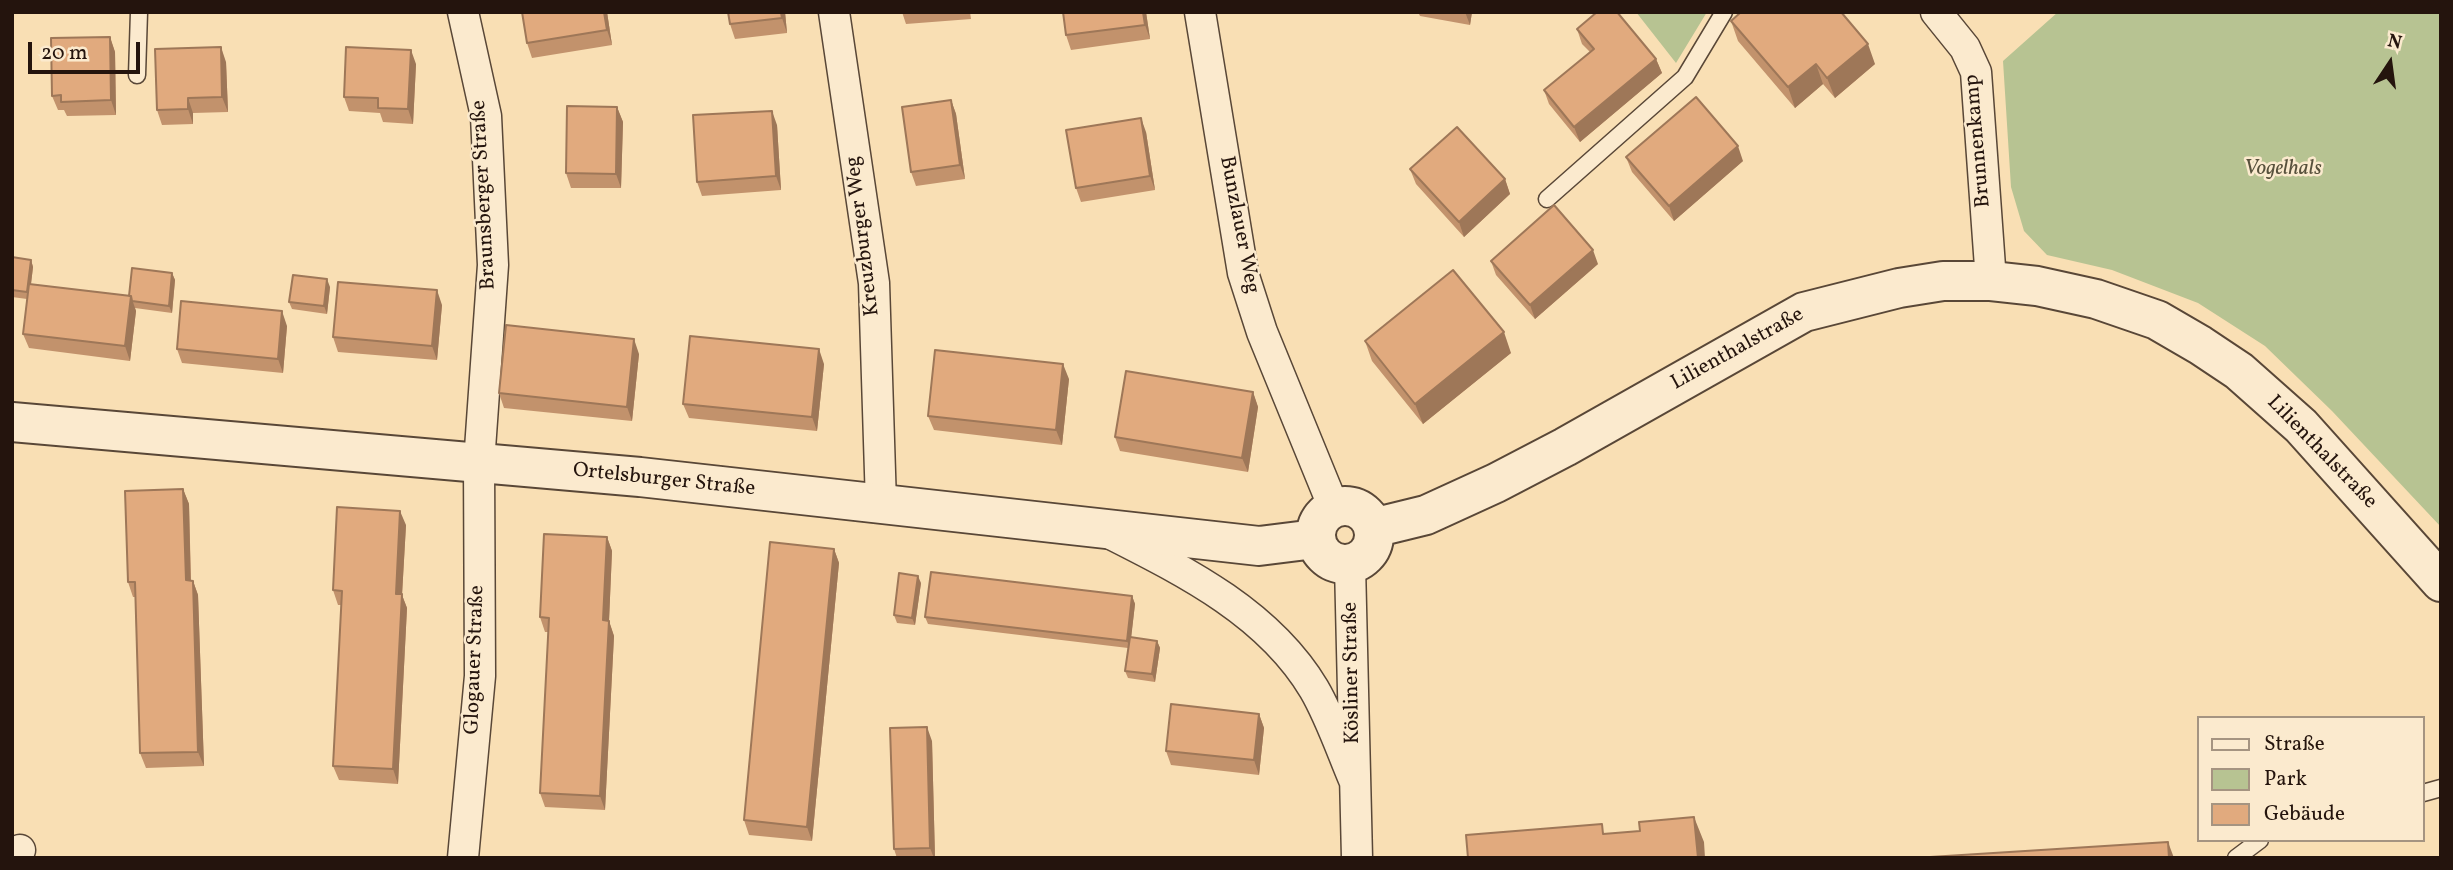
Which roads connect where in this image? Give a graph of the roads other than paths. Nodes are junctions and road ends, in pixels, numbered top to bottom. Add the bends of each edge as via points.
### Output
1 (139, 12) edge
2 (463, 12) edge
3 (834, 12) edge
4 (1200, 12) edge
5 (1724, 12) edge
6 (1936, 12) edge
7 (137, 75) dead end
8 (1547, 199) dead end
9 (1991, 281) junction
10 (12, 422) edge
11 (479, 463) junction
12 (881, 504) junction
13 (1325, 523) junction
14 (1100, 528) junction
15 (1373, 528) junction
16 (1350, 565) junction
17 (2441, 582) edge
18 (1355, 782) junction
19 (2257, 842) edge
20 (463, 858) edge
21 (1357, 858) edge
22 (2236, 858) edge

1 - 7 lane
2 - 11 street, Braunsberger Straße via 485,116 493,265
3 - 12 street, Kreuzburger Weg via 874,283
4 - 13 street, Bunzlauer Weg via 1243,273
5 - 8 lane via 1685,78
6 - 9 street, Brunnenkamp via 1965,48 1976,72
9 - 15 street, Lilienthalstraße via 1943,281 1899,288 1804,312 1496,483 1426,515
9 - 17 street, Lilienthalstraße via 2096,299 2157,320 2239,371 2301,426
10 - 11 street, Ortelsburger Straße
11 - 12 street, Ortelsburger Straße
11 - 20 street, Glogauer Straße via 480,676
12 - 14 street, Ortelsburger Straße
13 - 14 street, Ortelsburger Straße via 1259,546
13 - 15 street via 1353,507 1362,510
13 - 16 street via 1322,554 1340,565
14 - 18 street, Kösliner Straße via 1190,574 1239,608 1283,647 1314,690
15 - 16 street via 1368,555
16 - 18 street, Kösliner Straße
18 - 21 street, Kösliner Straße
19 - 22 lane

